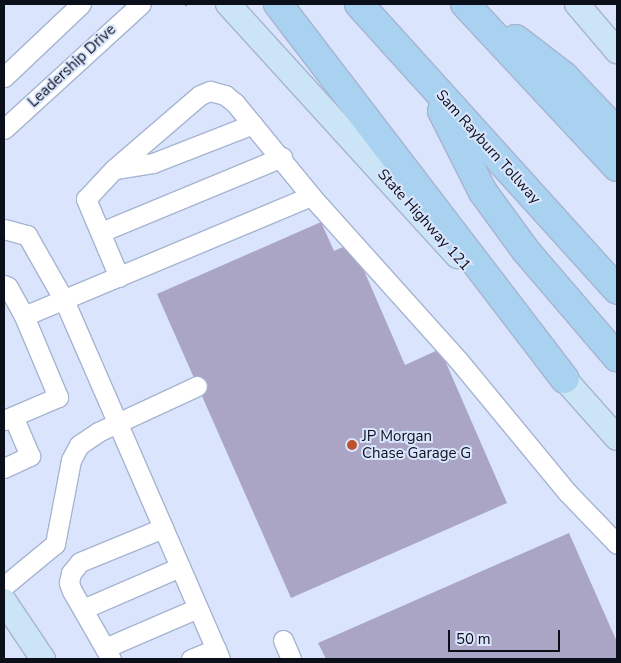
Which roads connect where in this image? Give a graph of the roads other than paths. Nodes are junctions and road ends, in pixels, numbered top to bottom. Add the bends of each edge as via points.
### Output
1 (81, 4) edge
2 (141, 4) edge
3 (228, 4) edge
4 (278, 4) edge
5 (359, 4) edge
6 (465, 4) edge
7 (469, 4) edge
8 (577, 4) edge
9 (617, 51) edge
10 (4, 76) edge
11 (426, 78) junction
12 (253, 124) junction
13 (4, 129) edge
14 (617, 132) edge
15 (282, 157) junction
16 (617, 167) edge
17 (114, 169) junction
18 (311, 196) junction
19 (4, 229) edge
20 (101, 232) junction
21 (119, 276) junction
22 (4, 285) edge
23 (617, 290) edge
24 (64, 300) junction
25 (24, 316) junction
26 (617, 357) edge
27 (565, 379) junction
28 (197, 386) dead end
29 (8, 418) edge
30 (118, 424) junction
31 (617, 438) edge
32 (4, 468) edge
33 (163, 528) junction
34 (617, 544) edge
35 (180, 567) junction
36 (4, 586) edge
37 (4, 600) edge
38 (198, 608) junction
39 (83, 609) junction
40 (283, 640) dead end
41 (108, 654) edge
42 (218, 654) edge
43 (43, 659) edge
44 (191, 659) edge
45 (291, 659) edge

1 - 10 street
2 - 13 street, Leadership Drive
3 - 27 main road, State Highway 121
4 - 27 highway
5 - 11 highway, Sam Rayburn Tollway
6 - 16 highway
7 - 14 highway via 564,76
8 - 9 main road
11 - 23 highway, Sam Rayburn Tollway
11 - 26 highway via 483,192 526,251
12 - 15 street
12 - 17 street via 153,163
12 - 17 street via 225,94 210,91 200,95
15 - 18 street
15 - 20 street
17 - 20 street via 86,199
18 - 21 street
18 - 34 street via 458,361 567,492
19 - 24 street via 26,235
20 - 21 street
21 - 24 street
22 - 25 street
24 - 25 street
24 - 30 street
25 - 29 street via 58,397
27 - 31 main road, State Highway 121
28 - 30 street
29 - 32 street via 30,456
30 - 33 street
30 - 36 street via 79,445 71,460 54,544
33 - 35 street
33 - 39 street via 80,562 71,573 69,583
35 - 38 street
35 - 39 street
37 - 43 main road
38 - 41 street
38 - 42 street
39 - 41 street
40 - 45 street
42 - 44 street

